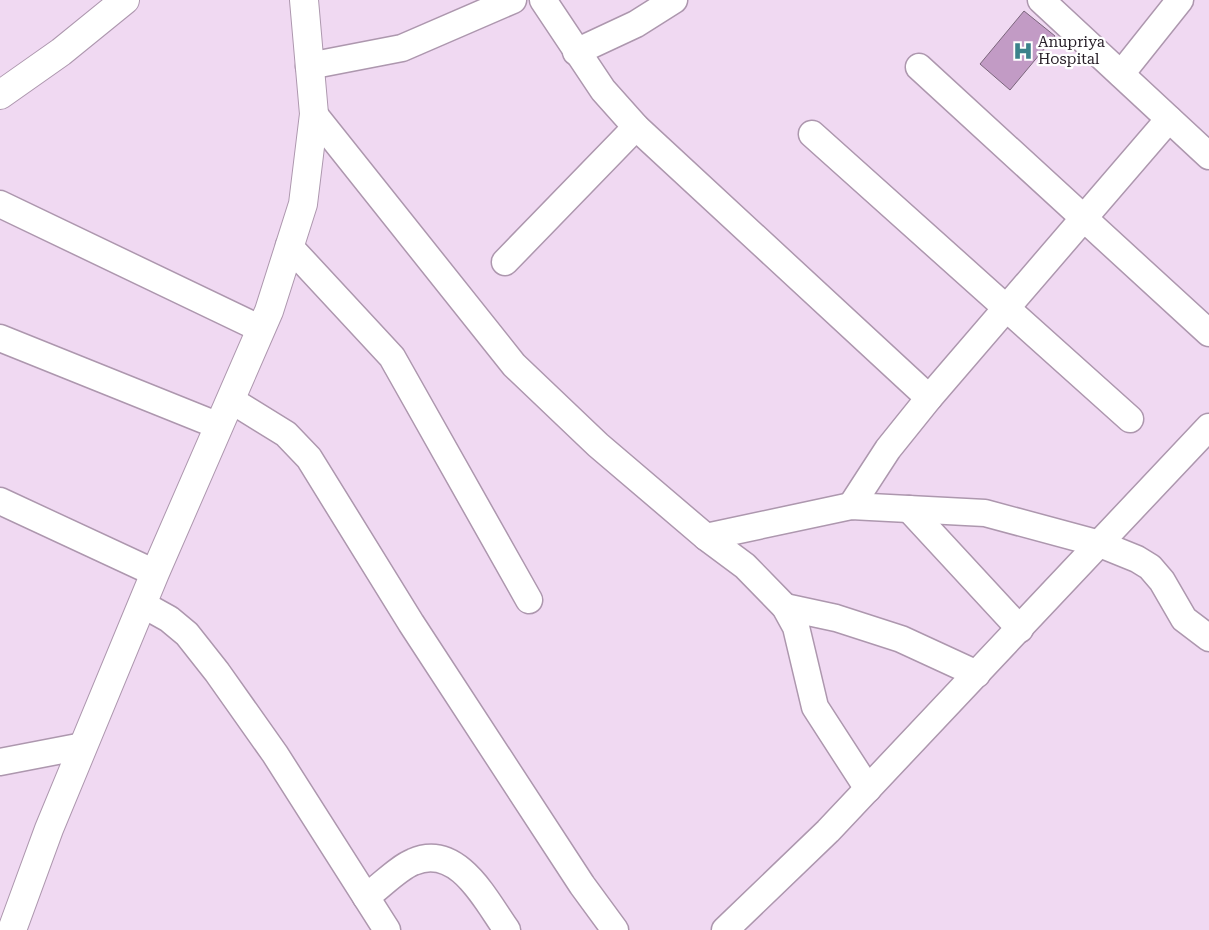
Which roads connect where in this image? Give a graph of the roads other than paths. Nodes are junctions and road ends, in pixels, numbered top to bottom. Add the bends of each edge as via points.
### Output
1 (125, 0) edge
2 (513, 0) edge
3 (543, 0) edge
4 (674, 0) edge
5 (1180, 0) edge
6 (303, 3) edge
7 (1049, 3) edge
8 (576, 52) junction
9 (309, 66) junction
10 (920, 67) dead end
11 (1121, 74) junction
12 (0, 95) edge
13 (314, 114) junction
14 (1169, 119) junction
15 (636, 128) junction
16 (812, 134) dead end
17 (1209, 156) edge
18 (0, 204) edge
19 (1083, 219) junction
20 (289, 246) junction
21 (506, 262) dead end
22 (1007, 307) junction
23 (261, 329) junction
24 (1209, 333) edge
25 (0, 338) edge
26 (930, 398) junction
27 (231, 400) junction
28 (1130, 420) dead end
29 (219, 426) junction
30 (1209, 427) edge
31 (0, 502) edge
32 (851, 506) junction
33 (909, 509) junction
34 (706, 537) junction
35 (1100, 544) junction
36 (156, 573) junction
37 (529, 600) dead end
38 (142, 604) junction
39 (785, 607) junction
40 (1020, 629) junction
41 (1209, 638) edge
42 (977, 674) junction
43 (84, 746) junction
44 (0, 762) edge
45 (868, 789) junction
46 (366, 897) junction
47 (12, 930) edge
48 (388, 930) edge
49 (507, 930) edge
50 (615, 930) edge
51 (725, 930) edge

1 - 12 main road via 61,52
2 - 9 street via 402,48
3 - 8 street
4 - 8 street via 636,24
5 - 11 street
6 - 9 main road
7 - 11 street
8 - 15 street
9 - 13 main road
10 - 19 street
11 - 14 street
13 - 20 main road via 302,204
13 - 34 street via 514,364 598,445
14 - 17 street
14 - 19 street
15 - 21 street
15 - 26 street
16 - 22 street
18 - 23 street
19 - 22 street
19 - 24 street
20 - 23 main road
20 - 37 street via 392,357
22 - 26 street
22 - 28 street
23 - 27 main road
25 - 29 street
26 - 32 street via 888,449
27 - 29 main road
27 - 50 street via 286,434 309,458 410,623
29 - 36 main road
30 - 35 street
31 - 36 street
32 - 33 street
32 - 34 street
33 - 35 street via 985,513
33 - 40 street
34 - 39 street via 745,566
35 - 40 street
35 - 41 street via 1150,567 1184,619
36 - 38 main road
38 - 43 main road
38 - 46 street via 187,634 217,672 275,754
39 - 42 street via 836,618 900,639
39 - 45 street via 796,627 815,707
40 - 42 street
42 - 45 street
43 - 44 street
43 - 47 main road
45 - 51 street
46 - 48 street
46 - 49 street via 413,862 434,857 450,862 467,874

